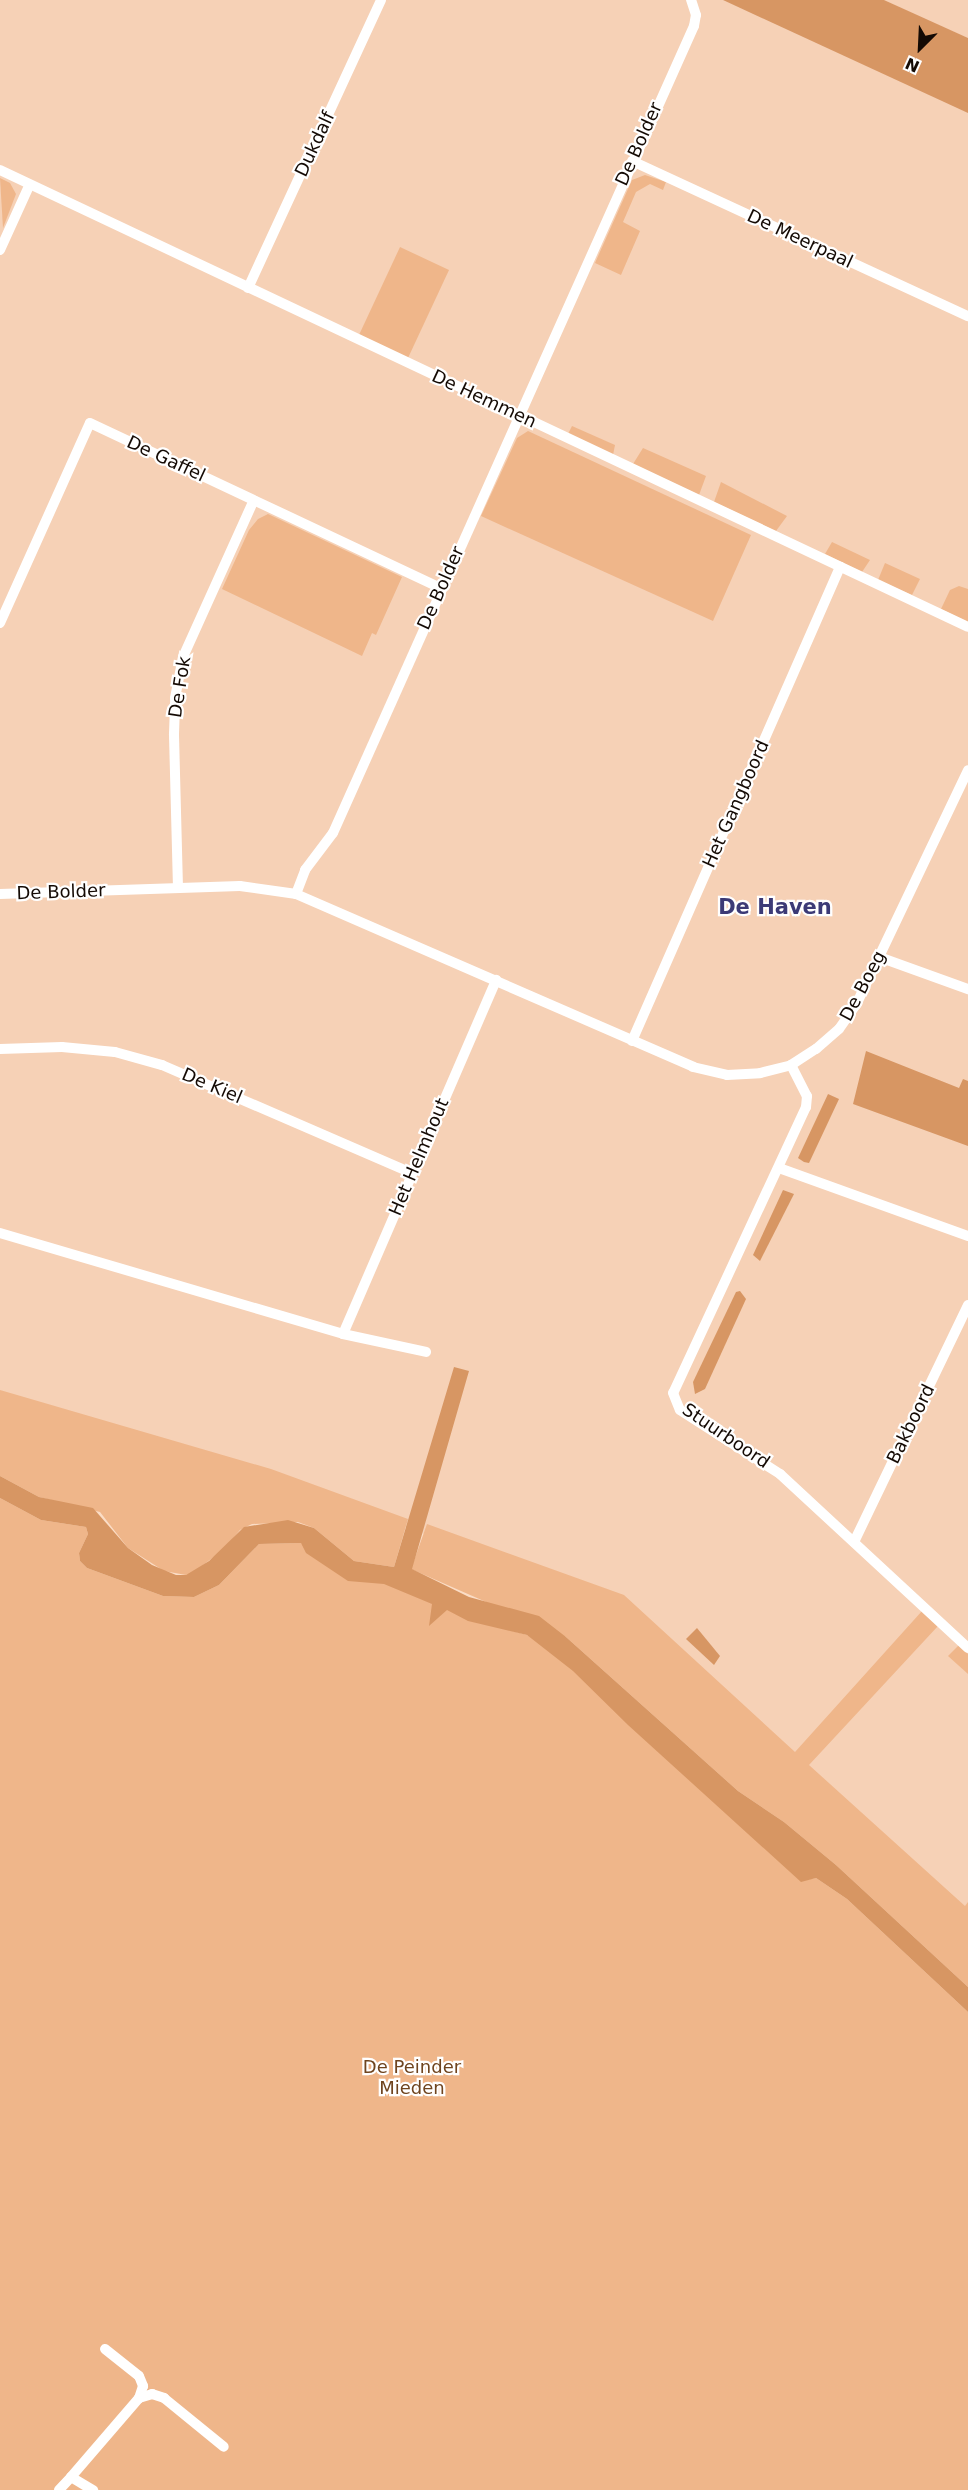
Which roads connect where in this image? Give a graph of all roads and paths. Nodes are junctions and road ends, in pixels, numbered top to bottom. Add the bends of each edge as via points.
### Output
1 (381, 0) edge
2 (692, 3) edge
3 (632, 161) junction
4 (0, 170) edge
5 (30, 184) junction
6 (0, 250) edge
7 (248, 288) junction
8 (968, 316) edge
9 (518, 414) junction
10 (254, 500) junction
11 (840, 567) junction
12 (441, 588) junction
13 (0, 623) edge
14 (968, 627) edge
15 (968, 770) edge
16 (178, 888) junction
17 (0, 894) edge
18 (296, 894) junction
19 (879, 957) junction
20 (496, 980) junction
21 (968, 988) edge
22 (632, 1041) junction
23 (0, 1049) edge
24 (791, 1065) junction
25 (779, 1168) junction
26 (412, 1173) junction
27 (0, 1233) edge
28 (968, 1236) edge
29 (968, 1305) edge
30 (343, 1334) junction
31 (426, 1352) dead end
32 (854, 1542) junction
33 (968, 1648) edge
34 (105, 2349) dead end
35 (139, 2398) junction
36 (224, 2447) dead end
37 (71, 2476) junction
38 (59, 2490) edge
39 (93, 2490) edge

1 - 7 street, Dukdalf
2 - 3 street, De Bolder via 693,26
3 - 8 street, De Meerpaal
3 - 9 street, De Bolder
4 - 5 street, De Hemmen
5 - 6 street
5 - 7 street, De Hemmen
7 - 9 street, De Hemmen
9 - 11 street, De Hemmen
9 - 12 street, De Bolder
10 - 12 street, De Gaffel
10 - 13 street, De Gaffel via 90,423
10 - 16 street, De Fok via 183,657 175,698 174,734
11 - 14 street, De Hemmen
11 - 22 street, Het Gangboord
12 - 18 street, De Bolder via 333,833 305,870
15 - 19 street, De Boeg
16 - 17 street, De Bolder
16 - 18 street, De Bolder via 262,887
18 - 20 street
19 - 21 street
19 - 24 street, De Boeg via 856,1005 839,1029
20 - 22 street
20 - 26 street, Het Helmhout
22 - 24 street, De Boeg via 693,1067 726,1075 760,1073
23 - 26 street, De Kiel via 62,1047 115,1052 162,1065
24 - 25 street, Stuurboord via 807,1096 806,1107
25 - 28 street
25 - 32 street, Stuurboord via 673,1393 680,1410 720,1431 780,1474
26 - 30 street, Het Helmhout
27 - 30 street
29 - 32 street, Bakboord
30 - 31 street
32 - 33 street, Stuurboord
34 - 35 street via 139,2376 143,2386
35 - 36 street via 152,2394 164,2398
35 - 37 street
37 - 38 street
37 - 39 street

